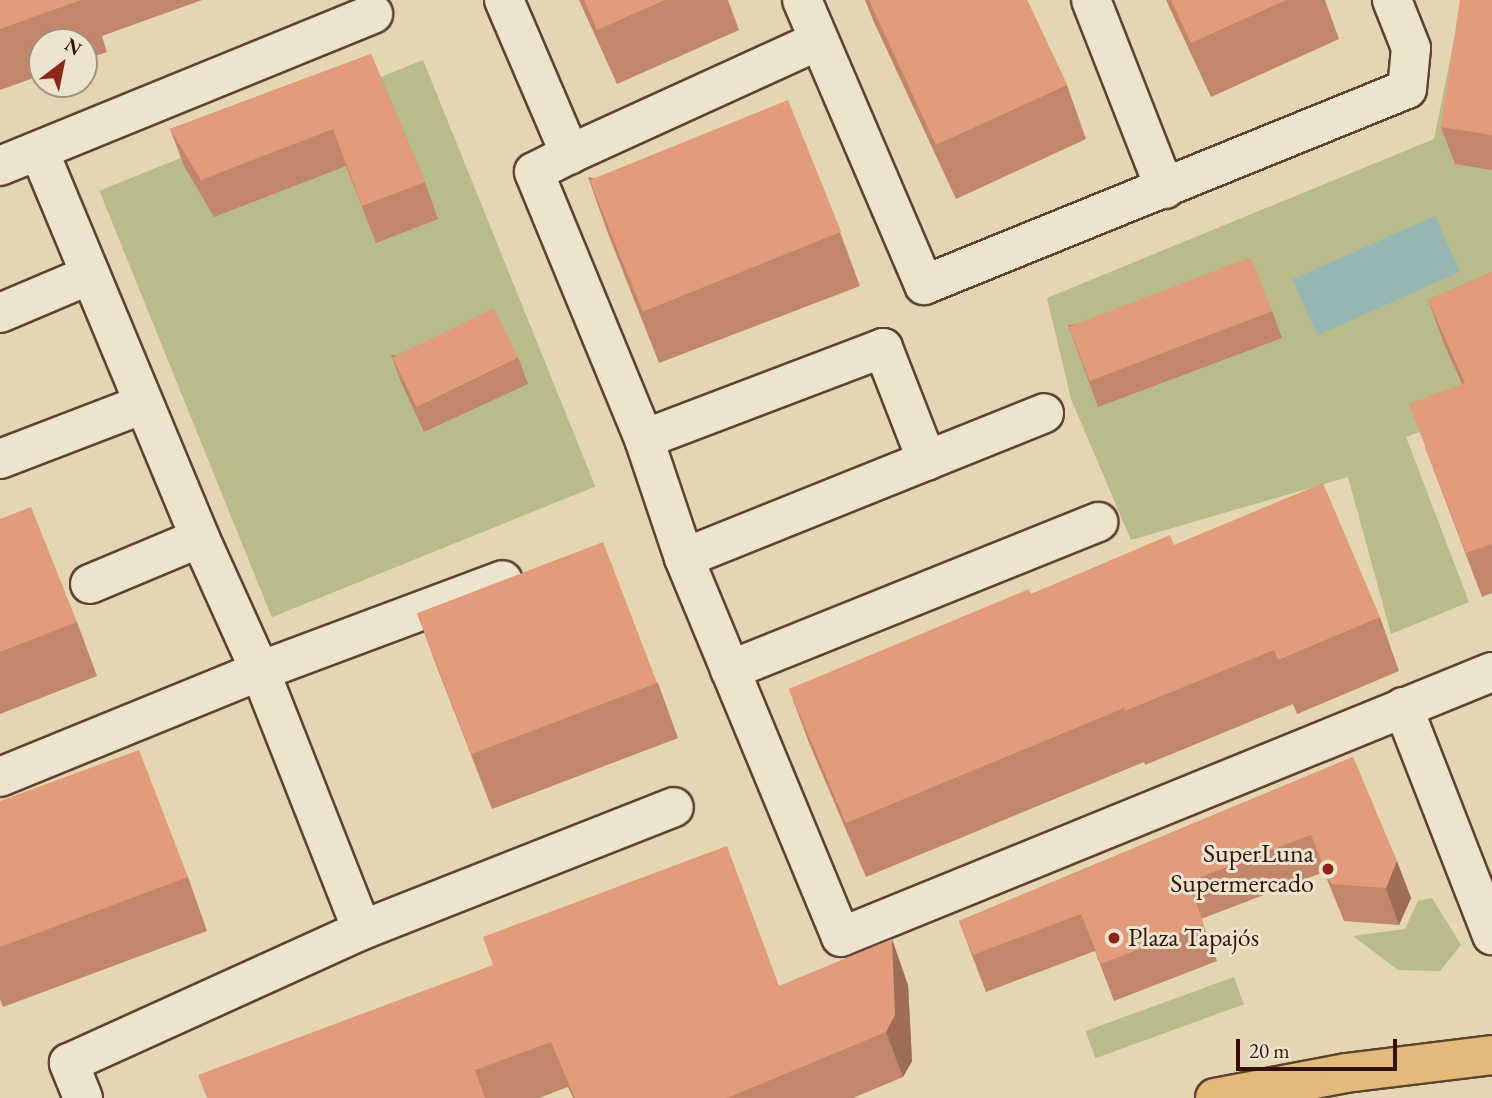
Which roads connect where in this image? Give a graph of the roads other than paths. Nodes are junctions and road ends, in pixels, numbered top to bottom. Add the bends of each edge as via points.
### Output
1 (504, 0) edge
2 (802, 0) edge
3 (1091, 0) edge
4 (1392, 0) edge
5 (373, 13) dead end
6 (818, 41) junction
7 (39, 150) junction
8 (570, 154) junction
9 (0, 166) edge
10 (1165, 189) junction
11 (90, 275) junction
12 (0, 313) edge
13 (143, 404) junction
14 (1044, 413) dead end
15 (644, 439) junction
16 (0, 459) edge
17 (927, 461) junction
18 (1098, 522) dead end
19 (200, 538) junction
20 (684, 558) junction
21 (533, 570) edge
22 (90, 584) dead end
23 (730, 670) junction
24 (260, 671) junction
25 (1492, 672) edge
26 (1403, 707) junction
27 (0, 777) edge
28 (674, 807) dead end
29 (362, 930) junction
30 (1492, 936) edge
31 (1492, 1055) edge
32 (83, 1098) edge
33 (1214, 1098) edge

1 - 8 lane
2 - 6 lane
3 - 10 lane
4 - 10 lane via 1411,47 1407,89
5 - 7 lane
6 - 8 lane
6 - 10 lane via 924,285
7 - 9 lane
7 - 11 lane
8 - 15 lane via 534,172
11 - 12 lane
11 - 13 lane
13 - 16 lane
13 - 19 lane
14 - 17 lane
15 - 17 lane via 883,348
15 - 20 lane
17 - 20 lane
18 - 23 lane
19 - 22 lane
19 - 24 lane
20 - 23 lane
21 - 24 lane
23 - 26 lane via 841,937
24 - 27 lane
24 - 29 lane
25 - 26 lane
26 - 30 lane
28 - 29 lane
29 - 32 lane via 69,1063
31 - 33 main road via 1346,1073

